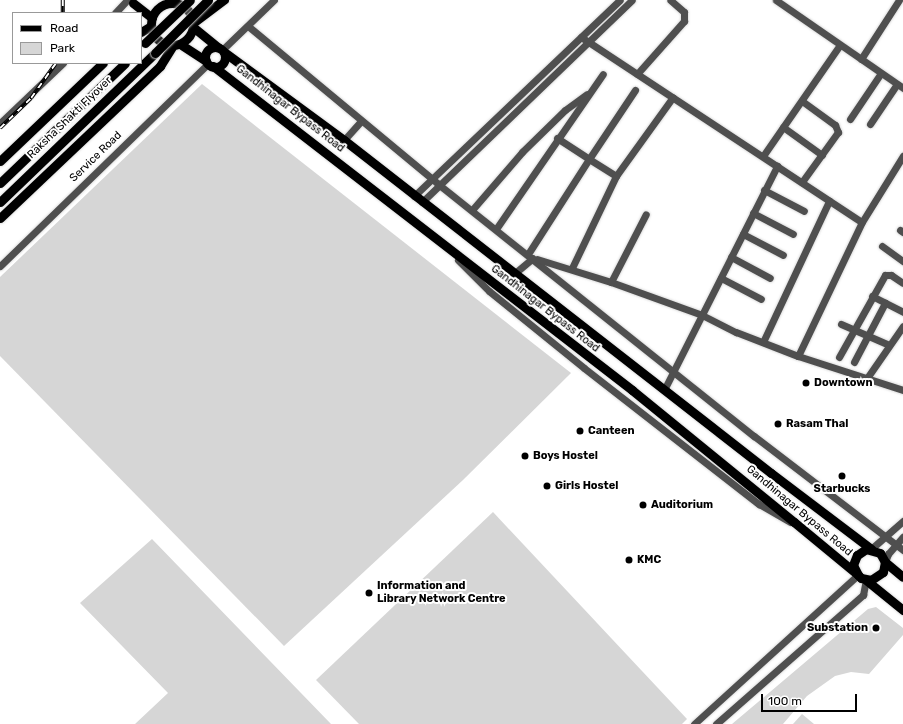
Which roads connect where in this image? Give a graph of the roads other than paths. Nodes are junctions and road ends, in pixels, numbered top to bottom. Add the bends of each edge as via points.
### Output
1 (190, 0) edge
2 (208, 0) edge
3 (224, 0) edge
4 (274, 0) edge
5 (620, 0) edge
6 (632, 0) edge
7 (670, 0) edge
8 (776, 0) edge
9 (899, 0) edge
10 (132, 1) edge
11 (167, 2) edge
12 (116, 12) edge
13 (152, 22) junction
14 (193, 25) junction
15 (248, 26) junction
16 (142, 31) edge
17 (581, 36) junction
18 (587, 42) junction
19 (177, 44) junction
20 (143, 45) edge
21 (840, 45) junction
22 (222, 50) junction
23 (861, 59) junction
24 (62, 64) edge
25 (102, 64) edge
26 (123, 64) edge
27 (209, 64) junction
28 (881, 73) junction
29 (603, 74) dead end
30 (637, 74) junction
31 (900, 86) edge
32 (635, 90) dead end
33 (589, 93) junction
34 (673, 98) junction
35 (802, 101) junction
36 (850, 119) dead end
37 (360, 121) junction
38 (0, 123) edge
39 (870, 124) dead end
40 (783, 127) junction
41 (557, 138) junction
42 (344, 140) junction
43 (822, 155) junction
44 (763, 156) junction
45 (903, 156) edge
46 (589, 159) junction
47 (0, 161) edge
48 (777, 166) junction
49 (616, 176) junction
50 (430, 177) junction
51 (802, 182) junction
52 (0, 183) edge
53 (438, 184) junction
54 (764, 190) junction
55 (414, 196) junction
56 (829, 201) junction
57 (0, 202) edge
58 (422, 202) junction
59 (472, 210) junction
60 (804, 211) dead end
61 (753, 213) junction
62 (646, 214) dead end
63 (0, 218) edge
64 (862, 222) junction
65 (496, 229) junction
66 (743, 234) junction
67 (793, 234) dead end
68 (882, 246) dead end
69 (783, 255) dead end
70 (530, 256) junction
71 (732, 257) junction
72 (903, 260) edge
73 (0, 266) edge
74 (572, 268) junction
75 (515, 273) junction
76 (721, 278) junction
77 (770, 278) dead end
78 (611, 282) junction
79 (903, 283) edge
80 (872, 296) junction
81 (761, 299) dead end
82 (885, 303) junction
83 (903, 312) edge
84 (702, 315) junction
85 (841, 324) dead end
86 (903, 326) edge
87 (853, 330) junction
88 (867, 336) junction
89 (763, 342) junction
90 (889, 345) junction
91 (798, 356) junction
92 (839, 356) dead end
93 (854, 362) dead end
94 (673, 370) junction
95 (867, 378) junction
96 (665, 388) junction
97 (903, 390) edge
98 (903, 521) edge
99 (884, 537) junction
100 (903, 537) edge
101 (896, 544) junction
102 (872, 549) junction
103 (903, 550) edge
104 (885, 562) junction
105 (858, 575) junction
106 (903, 577) edge
107 (866, 580) junction
108 (903, 610) edge
109 (694, 724) edge
110 (716, 724) edge

1 - 20 main road, bridge
2 - 57 main road, Raksha Shakti Flyover, bridge
3 - 14 main road
4 - 15 street
5 - 17 street
6 - 18 street
7 - 30 street via 684,12 684,21
8 - 21 street
9 - 23 street
10 - 12 street
10 - 13 main road
11 - 13 main road via 159,8
11 - 14 main road via 186,9
13 - 16 main road
13 - 19 main road via 157,39
14 - 19 main road via 188,38
14 - 22 main road, Gandhinagar Bypass Road
15 - 22 street
15 - 37 street
17 - 18 street
17 - 50 street
18 - 30 street
18 - 53 street
19 - 27 main road, Gandhinagar Bypass Road
19 - 63 main road via 160,66
21 - 23 street
21 - 35 street
22 - 27 main road via 222,63
22 - 27 main road via 209,49 205,55
22 - 42 main road, Gandhinagar Bypass Road
23 - 28 street
24 - 38 street
25 - 47 main road
26 - 52 main road, Raksha Shakti Flyover
27 - 73 street, Service Road
27 - 105 main road, Gandhinagar Bypass Road via 632,390
28 - 31 street
28 - 36 street
29 - 33 street
30 - 34 street
31 - 39 street
32 - 46 street
33 - 41 street
33 - 59 street via 566,110 522,152
34 - 44 street
34 - 49 street
35 - 40 street
35 - 43 street via 837,128 836,135
37 - 42 street
37 - 50 street
40 - 43 street
40 - 44 street
41 - 46 street
41 - 65 street
42 - 55 main road, Gandhinagar Bypass Road
43 - 51 street
44 - 48 street
45 - 64 street
46 - 49 street
46 - 70 street
48 - 51 street
48 - 54 street
49 - 74 street
50 - 53 street
50 - 55 street
51 - 56 street
53 - 58 street
53 - 59 street
54 - 60 street
54 - 61 street
55 - 58 main road, Gandhinagar Bypass Road
56 - 64 street
56 - 89 street
58 - 75 main road, Gandhinagar Bypass Road
59 - 65 street
61 - 66 street
61 - 67 street
62 - 78 street
64 - 91 street
65 - 70 street
66 - 69 street
66 - 71 street
68 - 72 street
70 - 74 street
70 - 75 street
70 - 94 street
71 - 76 street
71 - 77 street
74 - 78 street
75 - 96 main road, Gandhinagar Bypass Road
76 - 81 street
76 - 84 street
78 - 84 street
79 - 80 street via 888,274
80 - 82 street
80 - 87 street
82 - 83 street
82 - 88 street
84 - 89 street
84 - 94 street
85 - 87 street
86 - 90 street
87 - 88 street
87 - 92 street
88 - 90 street
88 - 93 street
89 - 91 street
90 - 95 street
91 - 95 street
94 - 96 street
94 - 99 street
95 - 97 street
96 - 102 main road, Gandhinagar Bypass Road via 771,473
98 - 99 street
99 - 101 street
99 - 102 street
100 - 101 street
101 - 103 street
101 - 104 street
102 - 104 main road via 880,553
102 - 105 main road via 861,551 854,560
104 - 106 main road
104 - 107 main road via 880,576
105 - 107 main road
105 - 109 street
107 - 108 main road
107 - 110 street via 863,595

